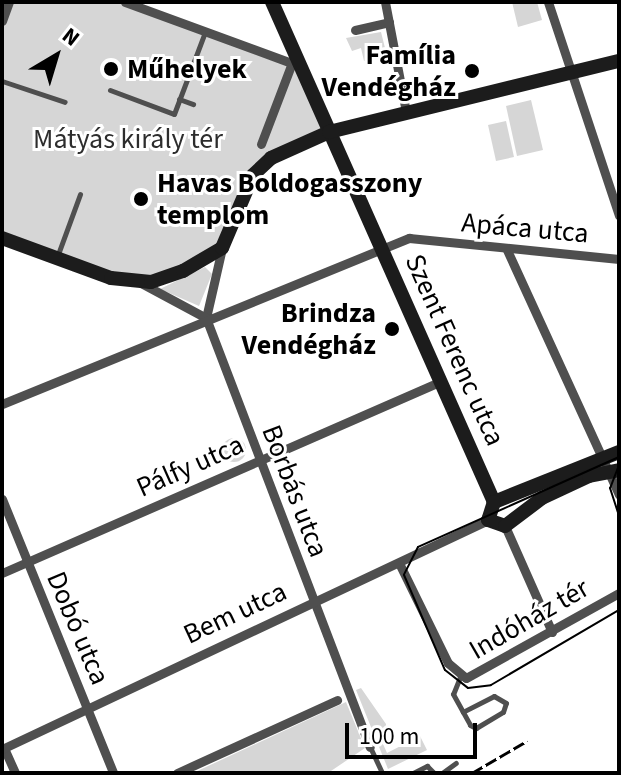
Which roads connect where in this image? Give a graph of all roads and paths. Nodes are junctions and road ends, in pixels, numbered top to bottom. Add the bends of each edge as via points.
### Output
1 (9, 2) edge
2 (125, 2) edge
3 (272, 2) edge
4 (385, 2) edge
5 (548, 2) edge
6 (2, 21) edge
7 (389, 22) junction
8 (355, 30) dead end
9 (205, 31) junction
10 (619, 61) edge
11 (295, 62) junction
12 (572, 73) junction
13 (2, 81) edge
14 (110, 90) dead end
15 (179, 99) junction
16 (65, 102) dead end
17 (193, 104) dead end
18 (406, 112) junction
19 (329, 132) junction
20 (261, 144) dead end
21 (80, 194) dead end
22 (619, 216) edge
23 (2, 238) edge
24 (381, 247) junction
25 (222, 248) junction
26 (507, 250) junction
27 (56, 258) junction
28 (619, 259) edge
29 (141, 283) junction
30 (206, 318) junction
31 (440, 382) junction
32 (2, 404) edge
33 (260, 460) junction
34 (600, 460) junction
35 (617, 463) edge
36 (619, 495) edge
37 (2, 499) edge
38 (498, 502) junction
39 (488, 520) junction
40 (509, 521) junction
41 (27, 562) junction
42 (399, 563) junction
43 (2, 573) edge
44 (619, 593) edge
45 (313, 601) junction
46 (552, 632) junction
47 (460, 677) junction
48 (337, 700) dead end
49 (87, 707) junction
50 (463, 712) junction
51 (370, 747) joint
52 (3, 748) edge
53 (456, 763) dead end
54 (15, 773) edge
55 (113, 773) edge
56 (177, 773) edge
57 (382, 773) edge
58 (413, 773) edge
59 (434, 773) edge
60 (442, 773) edge

1 - 6 street
2 - 9 street
3 - 11 street, Szent Ferenc utca
4 - 7 street
5 - 12 street
7 - 8 street
7 - 18 street
9 - 11 street
9 - 15 lane
10 - 12 street
11 - 19 street, Szent Ferenc utca
11 - 20 street
12 - 18 street
12 - 22 street
13 - 16 lane
14 - 15 lane via 174,114
15 - 17 lane
18 - 19 street
19 - 24 street, Szent Ferenc utca
19 - 25 street via 259,166
21 - 27 lane
23 - 27 street
24 - 26 street, Apáca utca via 409,238
24 - 30 street, Apáca utca
24 - 31 street, Szent Ferenc utca
25 - 29 street via 183,271
25 - 30 street
26 - 28 street, Apáca utca
26 - 34 street
27 - 29 street
29 - 30 street
30 - 32 street, Apáca utca
30 - 33 street, Borbás utca
31 - 33 street, Pálfy utca
31 - 38 street, Szent Ferenc utca
33 - 41 street, Pálfy utca
33 - 45 street, Borbás utca
34 - 35 street
34 - 35 street
34 - 38 street
35 - 36 street
35 - 40 street
37 - 41 street, Dobó utca
38 - 39 street
38 - 40 street, Szent Ferenc utca
39 - 40 street
39 - 42 street, Bem utca
40 - 46 street
41 - 43 street, Pálfy utca
41 - 49 street, Dobó utca
42 - 45 street, Bem utca
42 - 47 street
44 - 46 street, Indóház tér
45 - 49 street, Bem utca
45 - 51 street, Borbás utca
46 - 47 street, Indóház tér via 476,675
47 - 50 lane via 453,694
48 - 56 street
49 - 52 street, Bem utca
49 - 55 street, Dobó utca
50 - 50 lane via 476,728 503,712 506,703 494,696
51 - 57 lane
52 - 54 street
53 - 60 lane
58 - 59 lane via 427,766

